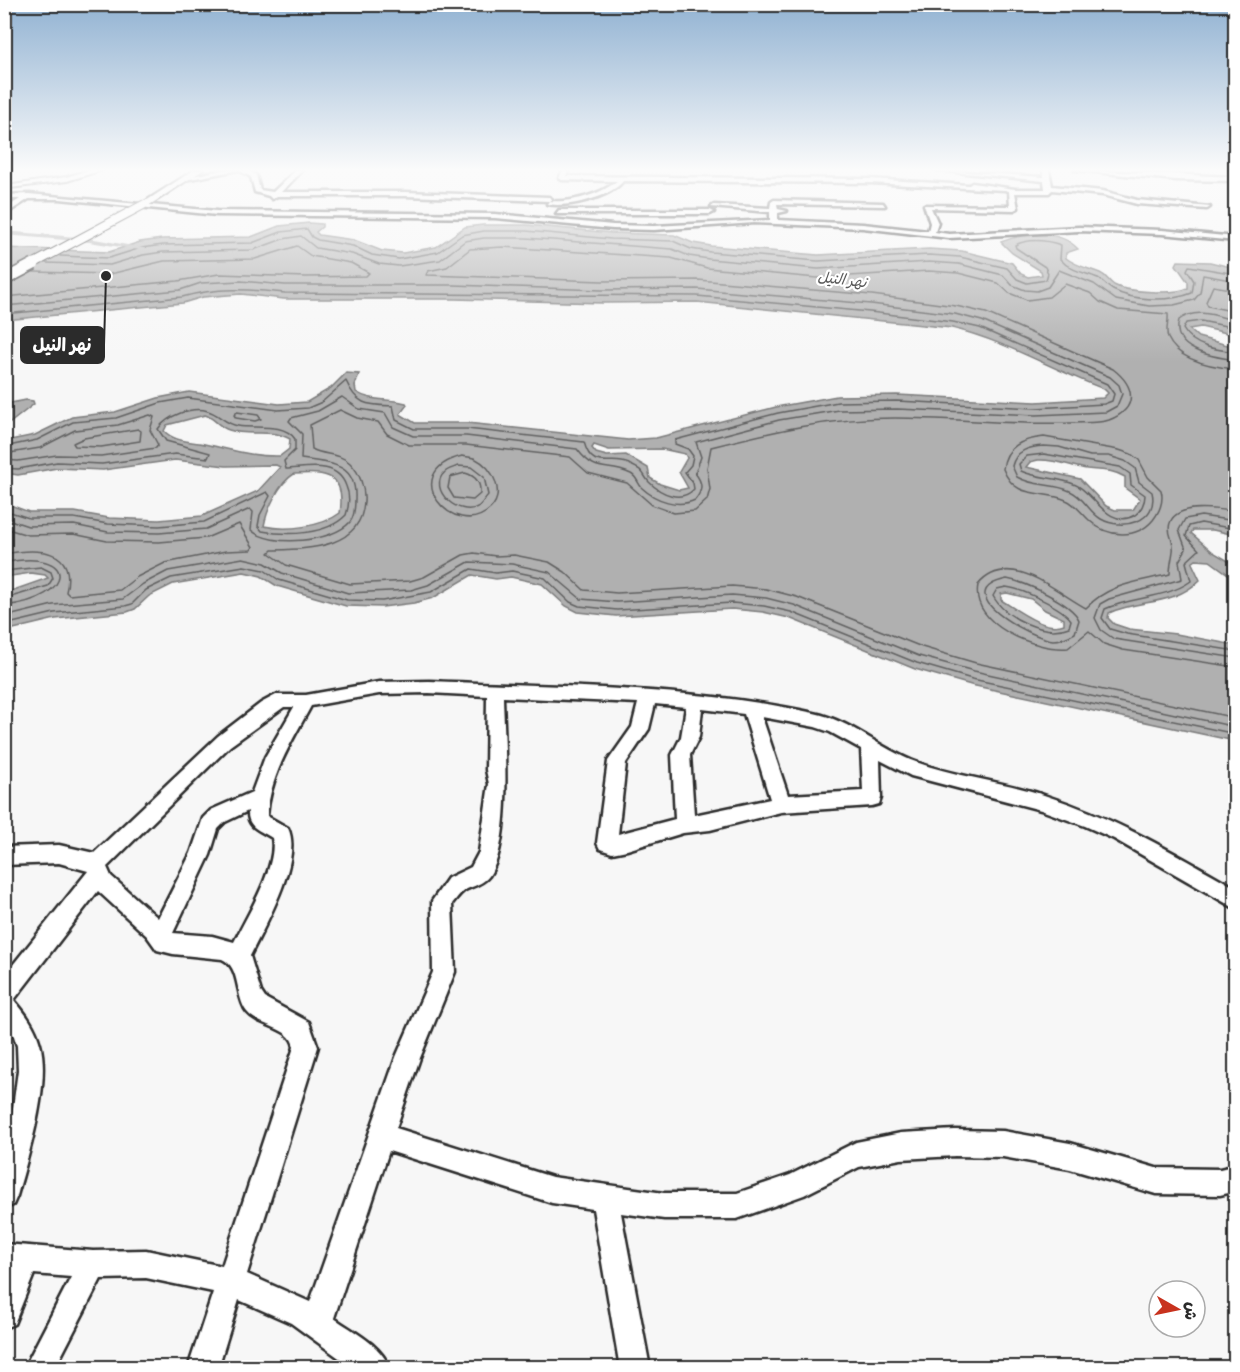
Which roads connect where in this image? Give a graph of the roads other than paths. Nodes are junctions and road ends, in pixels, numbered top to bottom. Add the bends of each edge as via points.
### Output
1 (79, 234) edge
2 (84, 234) edge
3 (922, 234) edge
4 (983, 234) edge
5 (1183, 234) edge
6 (930, 235) joint
7 (1236, 239) edge
8 (4, 273) edge
9 (4, 280) edge
10 (495, 690) junction
11 (648, 697) junction
12 (306, 701) junction
13 (695, 702) junction
14 (751, 708) junction
15 (870, 746) junction
16 (260, 797) junction
17 (781, 804) junction
18 (685, 825) junction
19 (4, 856) edge
20 (97, 869) junction
21 (1236, 899) edge
22 (160, 937) junction
23 (238, 957) junction
24 (4, 995) edge
25 (4, 1005) edge
26 (381, 1136) junction
27 (1236, 1178) edge
28 (4, 1196) edge
29 (605, 1199) junction
30 (15, 1258) edge
31 (93, 1266) junction
32 (232, 1282) junction
33 (4, 1314) edge
34 (317, 1324) junction
35 (39, 1368) edge
36 (203, 1368) edge
37 (375, 1368) edge
38 (635, 1368) edge

1 - 8 main road
2 - 9 main road, bridge
3 - 6 street
4 - 6 street
5 - 7 street
10 - 11 street
10 - 12 street via 408,687
10 - 26 street via 498,784 489,852 478,874 455,885 442,901 444,972 408,1057
11 - 13 street
11 - 18 street via 640,729 617,761 606,840 612,844
12 - 16 street via 266,777
12 - 20 street via 282,700 224,741
13 - 14 street
13 - 18 street via 690,737 681,755
14 - 15 street via 816,720
14 - 17 street
15 - 17 street via 872,798
15 - 21 street via 911,768 1042,802 1092,820
16 - 22 street via 218,816 210,824 200,855
16 - 23 street via 257,819 280,832 284,843 275,876
17 - 18 street
19 - 20 street via 59,854 80,858
20 - 22 street via 104,883
20 - 24 street
22 - 23 street via 171,944 224,950
23 - 32 street via 257,1006 277,1019 295,1024 303,1031 306,1047
25 - 28 street via 23,1029 29,1046 30,1070 24,1123
26 - 29 street via 552,1190
26 - 34 street
27 - 29 street via 1220,1182 1156,1181 1071,1156 1003,1144 955,1143 901,1146 856,1155 795,1186 737,1206 664,1206
29 - 38 street
30 - 31 street
30 - 33 street
31 - 32 street via 146,1264
31 - 35 street
32 - 34 street
32 - 36 street
34 - 37 street

